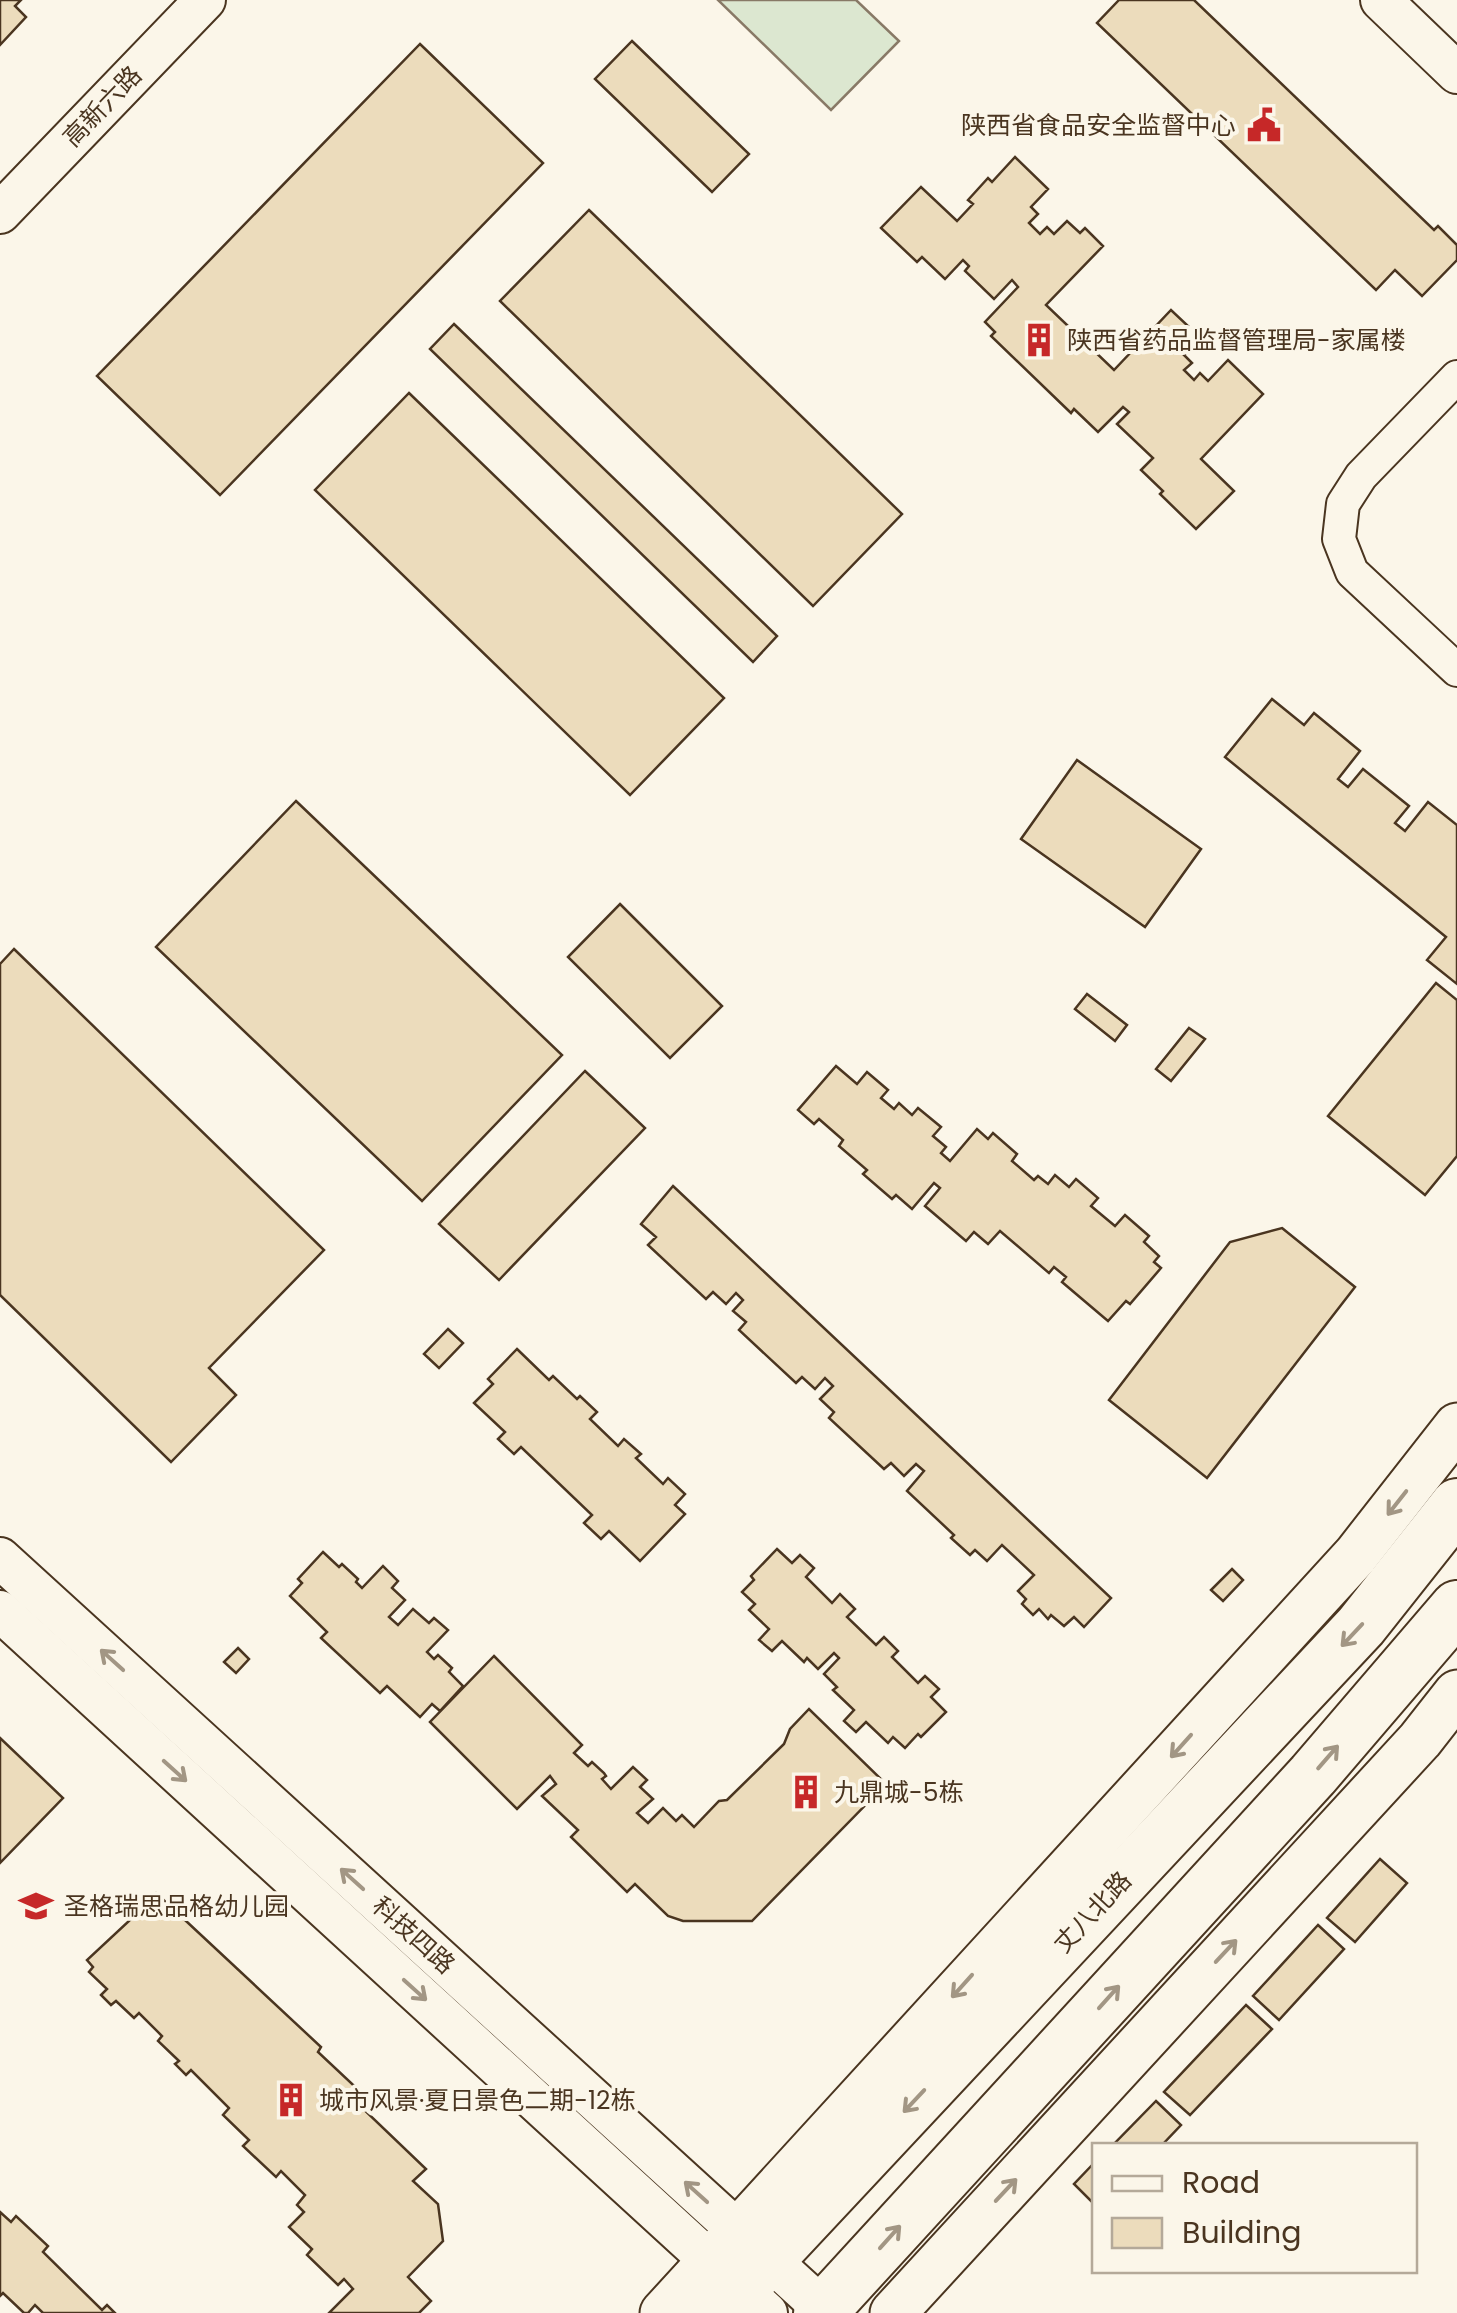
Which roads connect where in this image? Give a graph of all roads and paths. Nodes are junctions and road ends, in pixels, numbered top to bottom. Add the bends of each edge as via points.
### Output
1 (205, 0) edge
2 (1381, 0) edge
3 (1457, 73) edge
4 (0, 212) edge
5 (1457, 377) edge
6 (1457, 670) edge
7 (1457, 1426) edge
8 (1457, 1504) edge
9 (0, 1558) edge
10 (1457, 1607) edge
11 (0, 1610) edge
12 (1457, 1693) edge
13 (741, 2277) edge
14 (824, 2312) edge
15 (663, 2313) edge
16 (893, 2313) edge

1 - 4 street, 高新六路
2 - 3 street
5 - 6 street via 1361,476 1343,504 1340,539 1352,572
7 -> 13 main road via 1356,1555
8 -> 13 main road, 丈八北路 via 1360,1626
13 -> 9 street, 科技四路
14 -> 10 main road via 1313,1775
11 -> 13 street, 科技四路
16 -> 12 main road
13 - 14 street, 科技四路
13 - 15 main road

